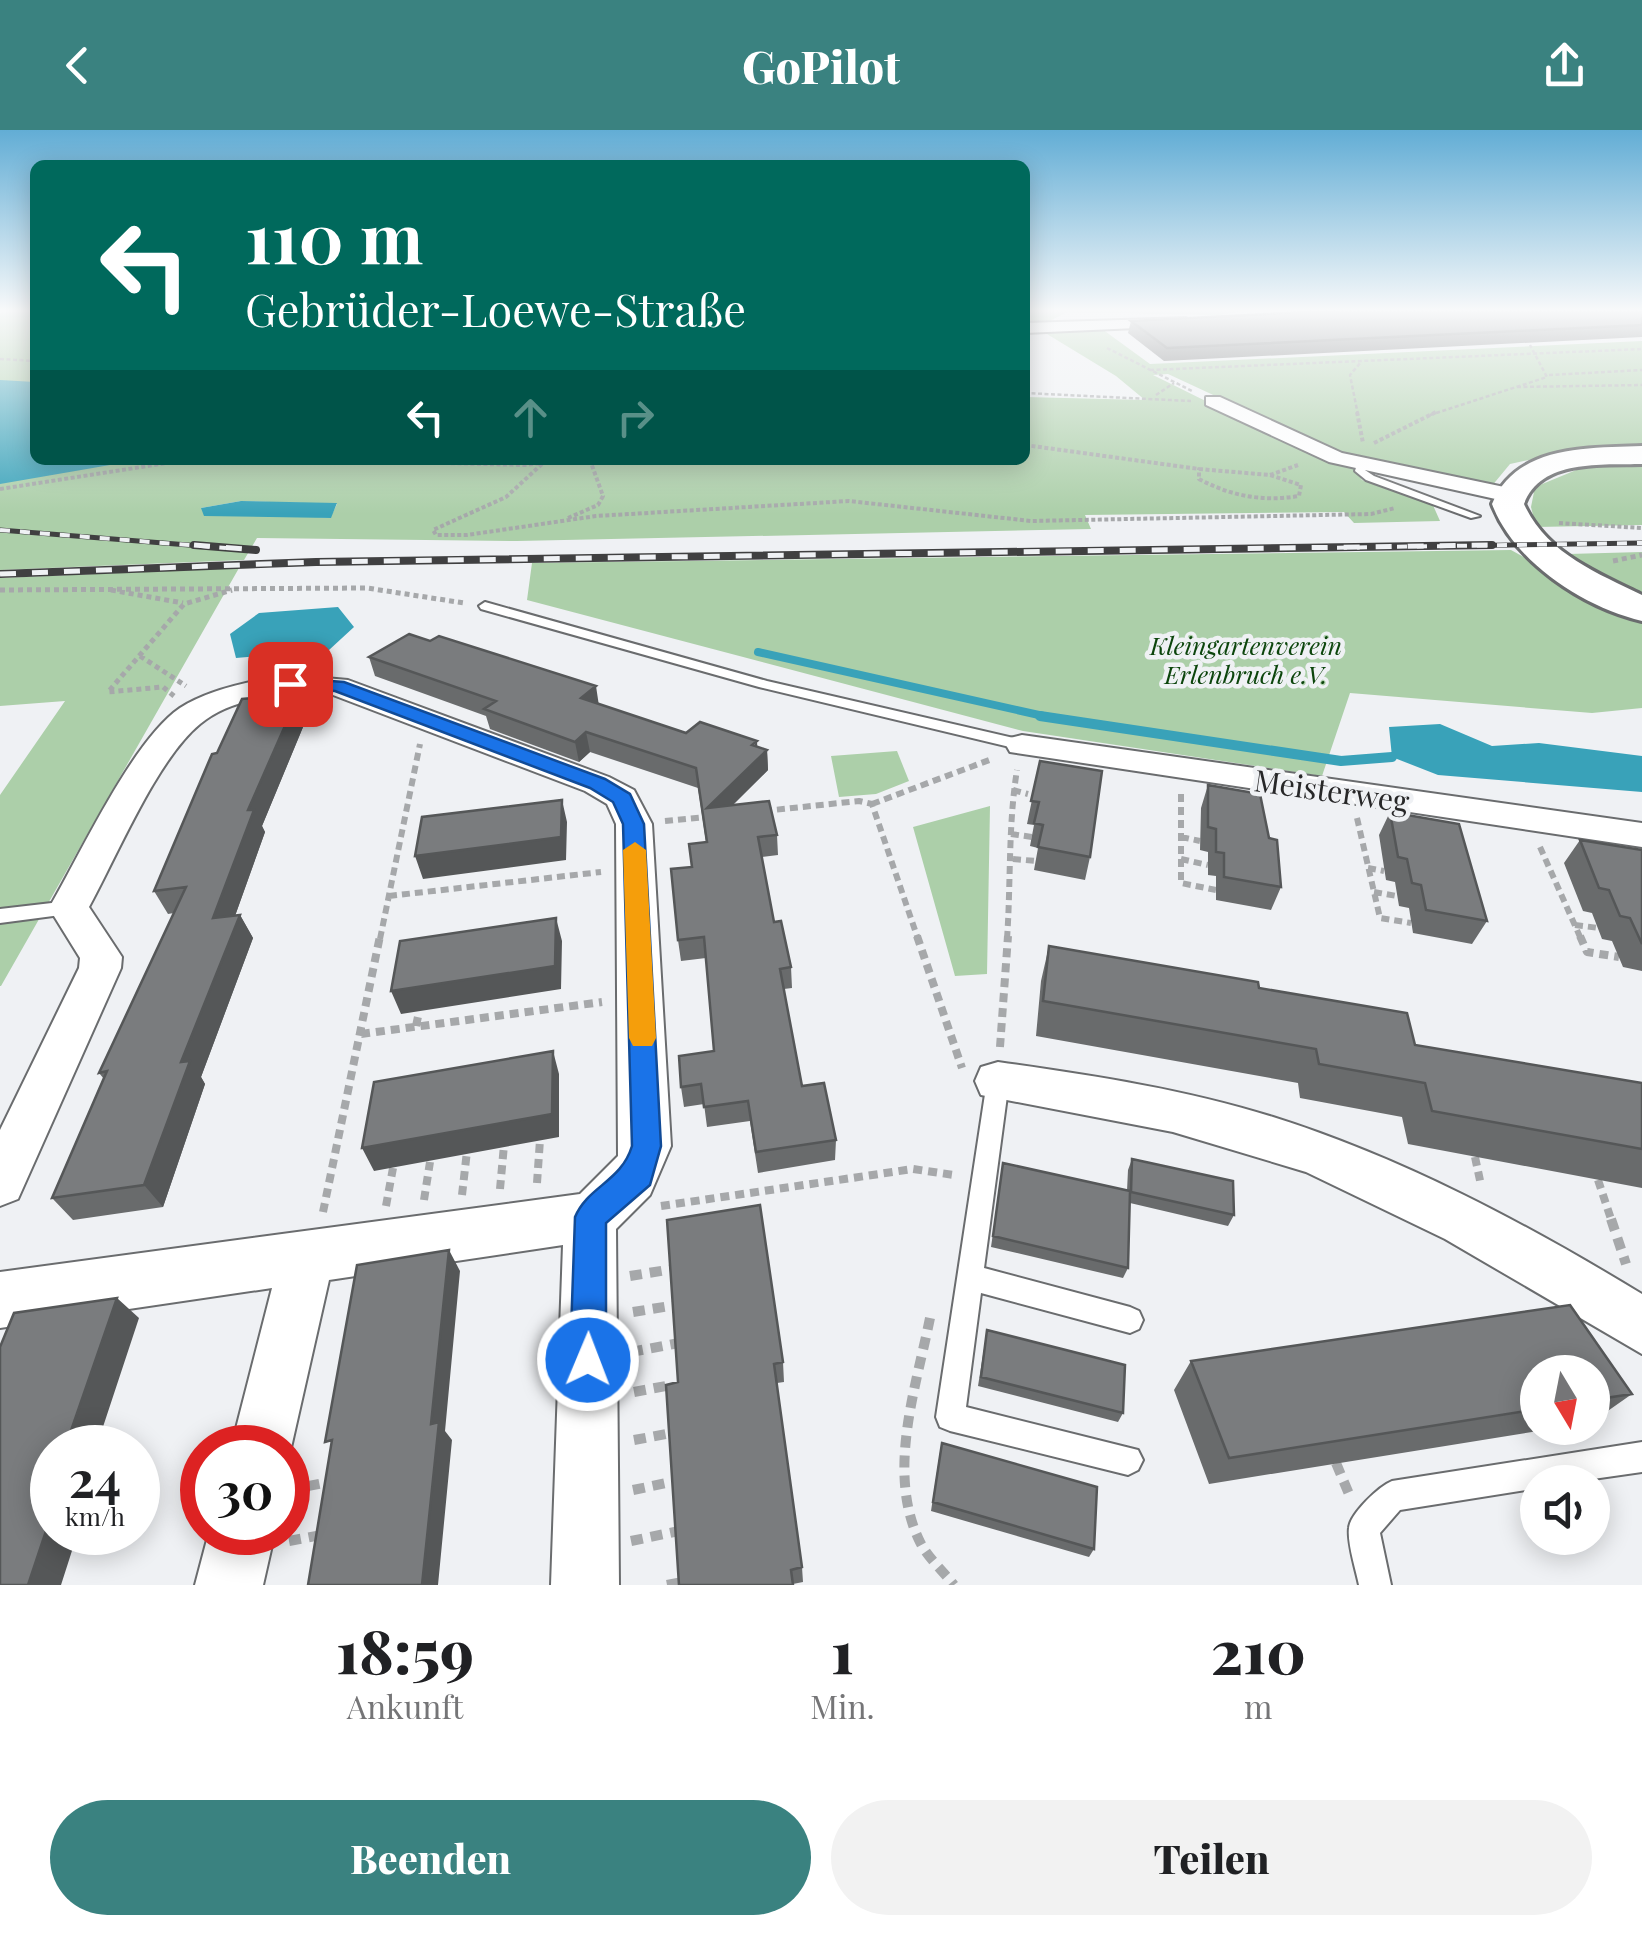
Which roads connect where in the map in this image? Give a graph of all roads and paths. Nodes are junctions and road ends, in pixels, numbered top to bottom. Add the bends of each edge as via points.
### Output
1 (1166, 378) edge
2 (1351, 378) edge
3 (1539, 378) edge
4 (1174, 382) junction
5 (1642, 385) edge
6 (1500, 389) junction
7 (1030, 393) edge
8 (1144, 396) junction
9 (1217, 403) junction
10 (1030, 446) edge
11 (1642, 455) edge
12 (147, 465) edge
13 (541, 465) edge
14 (592, 465) edge
15 (1361, 466) junction
16 (1199, 469) junction
17 (0, 489) edge
18 (1509, 495) junction
19 (1431, 500) junction
20 (1475, 516) dead end
21 (562, 520) junction
22 (1642, 528) edge
23 (1601, 529) dead end
24 (243, 587) junction
25 (97, 588) junction
26 (0, 590) edge
27 (184, 604) junction
28 (486, 606) joint
29 (1642, 610) edge
30 (140, 656) junction
31 (193, 704) junction
32 (425, 719) junction
33 (1022, 745) junction
34 (1181, 768) junction
35 (1351, 792) junction
36 (1012, 793) joint
37 (1028, 794) edge
38 (872, 804) junction
39 (746, 813) edge
40 (1010, 813) junction
41 (1029, 815) edge
42 (1181, 816) junction
43 (709, 817) edge
44 (1527, 818) junction
45 (1194, 819) dead end
46 (634, 824) junction
47 (1011, 834) junction
48 (1642, 834) edge
49 (1032, 837) edge
50 (1181, 837) junction
51 (1200, 841) dead end
52 (1363, 844) junction
53 (1373, 846) dead end
54 (1014, 859) junction
55 (1180, 859) junction
56 (553, 862) dead end
57 (1036, 862) edge
58 (522, 864) dead end
59 (1208, 865) dead end
60 (497, 868) dead end
61 (636, 868) junction
62 (1368, 868) junction
63 (1384, 871) dead end
64 (468, 874) dead end
65 (1552, 874) junction
66 (1563, 875) dead end
67 (438, 878) dead end
68 (552, 878) junction
69 (522, 880) junction
70 (496, 884) junction
71 (466, 887) junction
72 (436, 890) junction
73 (1216, 890) dead end
74 (1374, 892) junction
75 (389, 896) junction
76 (1397, 896) dead end
77 (1563, 900) junction
78 (1579, 901) dead end
79 (69, 908) junction
80 (0, 916) edge
81 (1411, 923) dead end
82 (1575, 925) junction
83 (1598, 928) dead end
84 (1619, 957) dead end
85 (542, 992) dead end
86 (512, 995) dead end
87 (641, 997) junction
88 (484, 999) dead end
89 (448, 1008) dead end
90 (541, 1010) junction
91 (419, 1012) dead end
92 (511, 1014) junction
93 (482, 1018) junction
94 (446, 1022) junction
95 (416, 1026) junction
96 (361, 1034) junction
97 (981, 1079) junction
98 (954, 1174) dead end
99 (1598, 1180) dead end
100 (0, 1183) edge
101 (590, 1217) junction
102 (307, 1257) junction
103 (969, 1277) junction
104 (0, 1300) edge
105 (1636, 1304) edge
106 (1130, 1320) dead end
107 (267, 1425) edge
108 (1642, 1457) edge
109 (1128, 1460) dead end
110 (346, 1479) edge
111 (310, 1486) edge
112 (236, 1555) edge
113 (683, 1582) edge
114 (229, 1585) edge
115 (585, 1585) edge
116 (668, 1585) edge
117 (1375, 1585) edge

1 - 4 path
2 - 6 path via 1364,449 1394,430
3 - 6 path
4 - 8 path via 1167,391
4 - 9 path
5 - 6 path
7 - 8 path
8 - 9 path
9 - 15 street
10 - 16 path
11 - 18 street via 1542,468
12 - 17 path
13 - 21 path via 492,508 433,530 467,535
14 - 21 path via 603,496 598,505
15 - 18 street
15 - 19 lane via 1370,478
16 - 16 path via 1200,480 1216,489 1250,497 1300,496 1301,485 1270,474
18 - 29 street via 1511,515 1526,537
19 - 20 lane
19 - 21 path via 1370,514 1031,521 849,500
22 - 23 path
24 - 25 path
24 - 27 path
24 - 28 path via 367,588
25 - 26 path
25 - 27 path
27 - 30 path
28 - 33 lane via 764,684
30 - 31 path
30 - 31 path via 108,692 164,688
31 - 32 street via 317,683
31 - 79 street via 162,742
32 - 46 street via 598,784 622,798
32 - 75 path
33 - 34 street, Meisterweg
33 - 38 path
34 - 35 street, Meisterweg
34 - 42 path
35 - 44 street, Meisterweg
35 - 52 path
36 - 37 path
36 - 40 path
38 - 39 path
38 - 97 path
40 - 41 path
40 - 47 path
42 - 45 path
42 - 50 path
43 - 46 path
44 - 48 street, Meisterweg
44 - 65 path
46 - 61 street
47 - 49 path
47 - 54 path
50 - 51 path
50 - 55 path
52 - 53 path
52 - 62 path
54 - 57 path
54 - 97 path
55 - 59 path
55 - 73 path via 1181,883
56 - 68 path
58 - 69 path
60 - 70 path
61 - 68 path
61 - 87 street
62 - 63 path
62 - 74 path
64 - 71 path
65 - 66 path
65 - 77 path
67 - 72 path
68 - 69 path
69 - 70 path
70 - 71 path
71 - 72 path
72 - 75 path
74 - 76 path
74 - 81 path via 1380,918
75 - 96 path
77 - 78 path
77 - 82 path
79 - 80 lane
79 - 100 street via 101,957 100,968
82 - 83 path
82 - 84 path via 1587,952
85 - 90 path
86 - 92 path
87 - 90 path
87 - 101 street via 646,1146 639,1175
88 - 93 path
89 - 94 path
90 - 92 path
91 - 95 path
92 - 93 path
93 - 94 path
94 - 95 path
95 - 96 path
96 - 102 path via 319,1229
97 - 103 lane
97 - 105 street via 1196,1118 1290,1145 1422,1200 1570,1280
98 - 101 path via 914,1170
99 - 105 path
101 - 102 street
101 - 115 street
102 - 104 street
102 - 107 street
103 - 106 lane
103 - 109 lane via 950,1417
108 - 117 lane via 1392,1496 1364,1528
110 - 111 path
112 - 114 street
113 - 116 path

